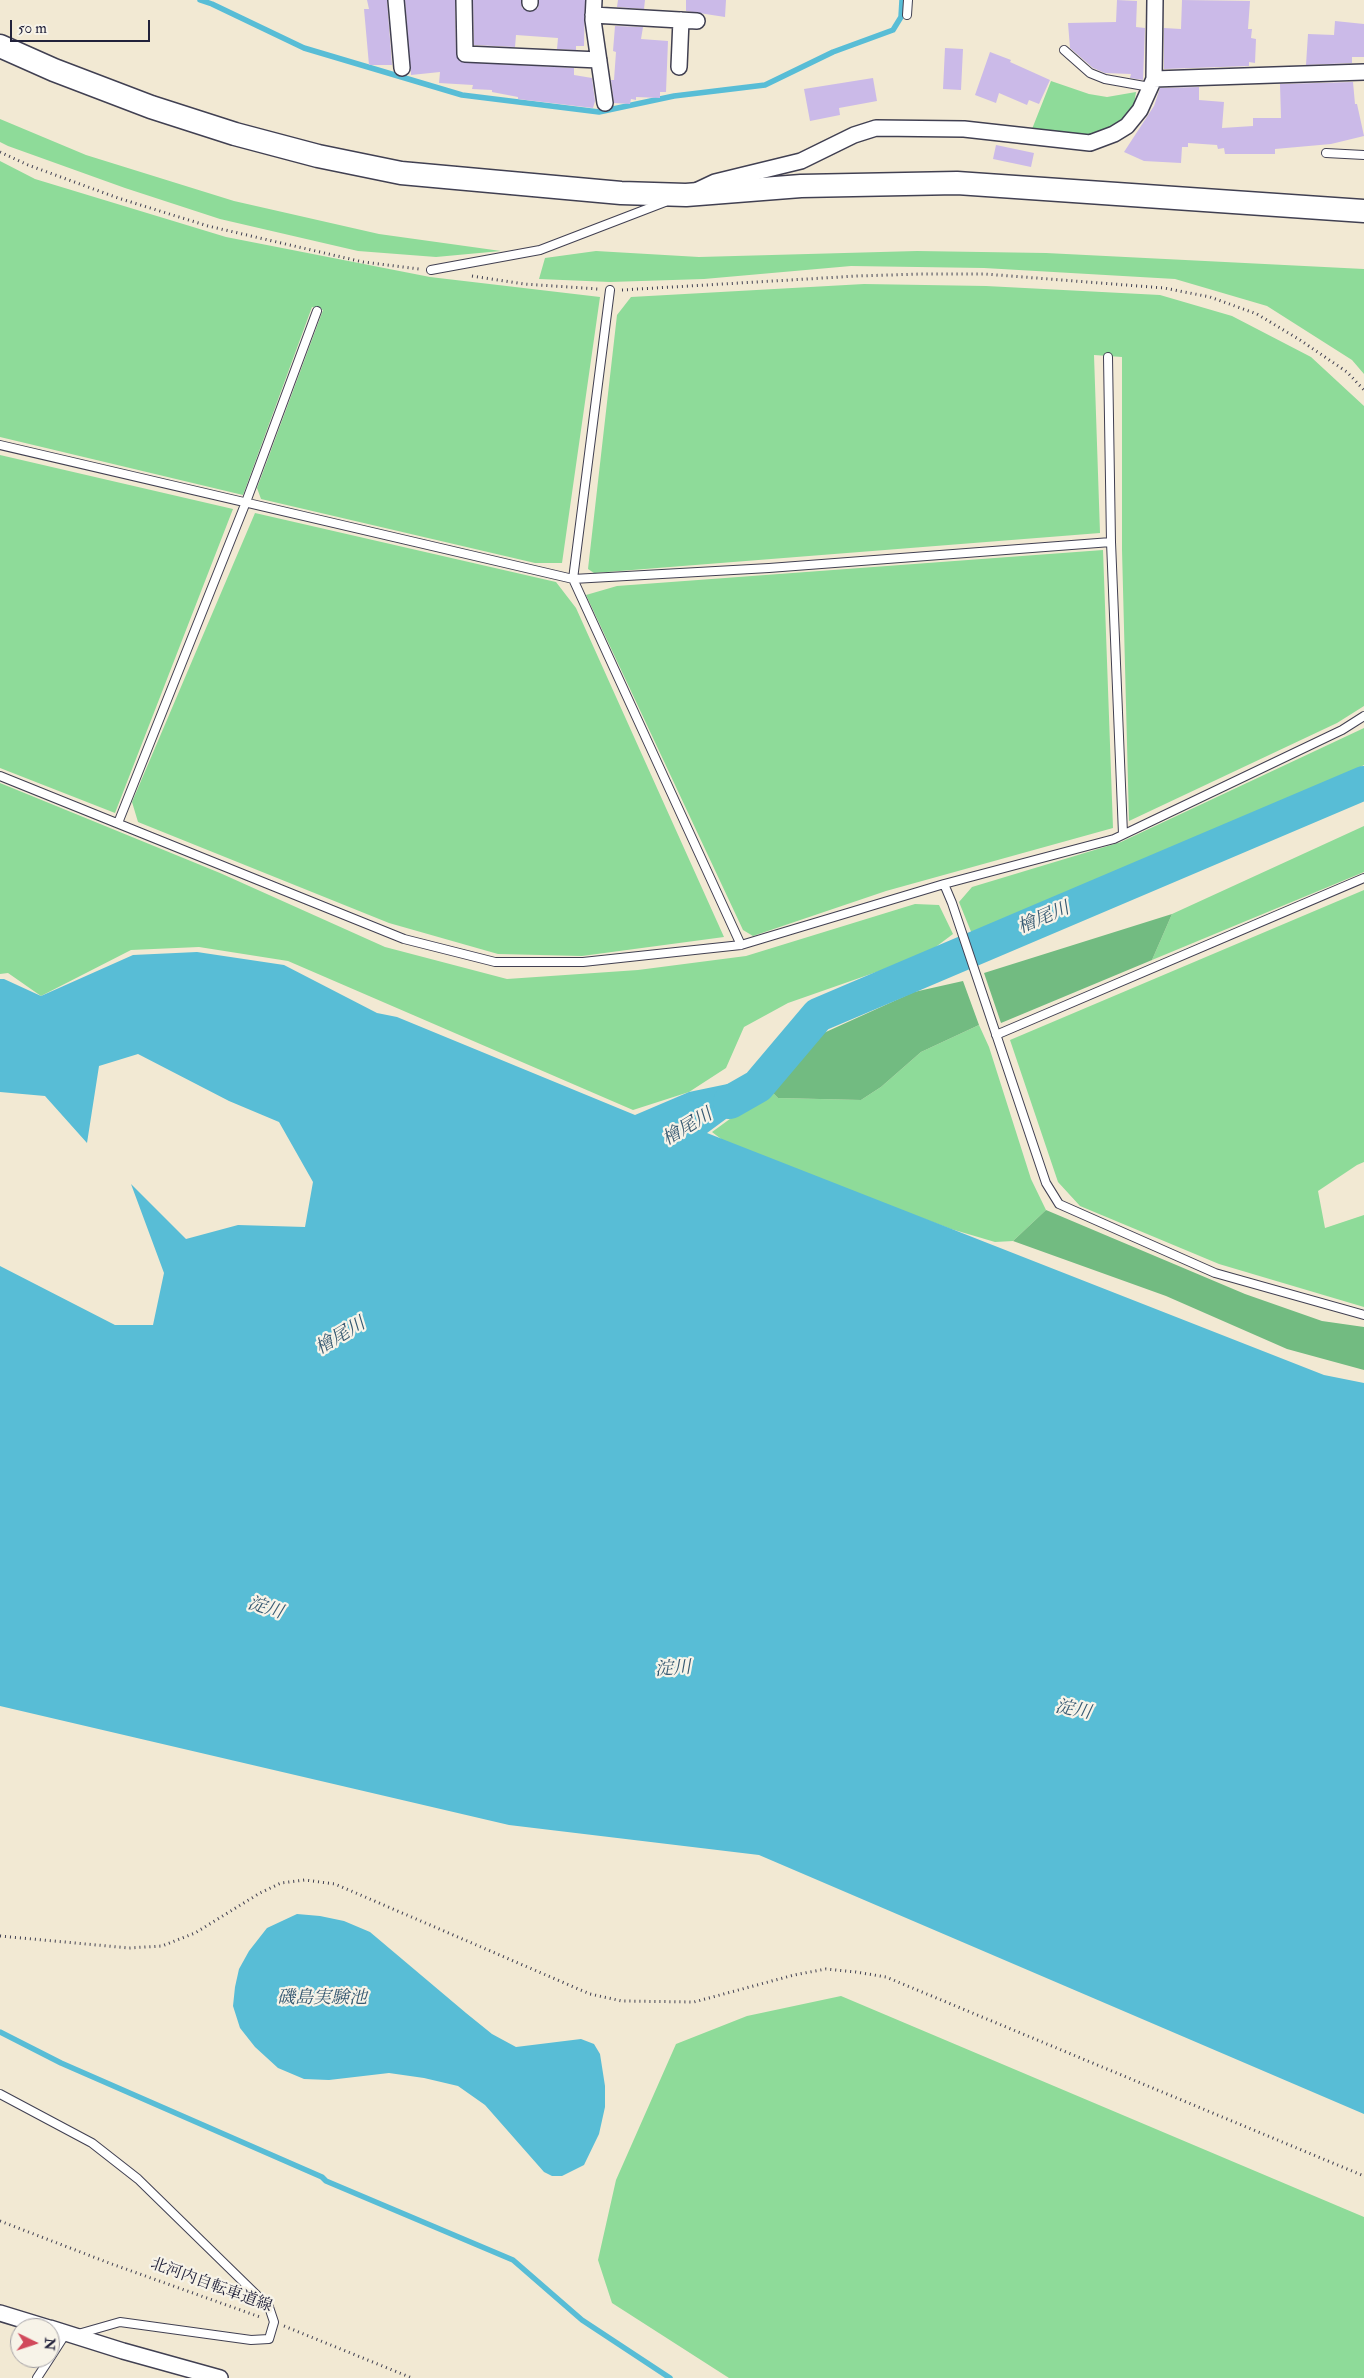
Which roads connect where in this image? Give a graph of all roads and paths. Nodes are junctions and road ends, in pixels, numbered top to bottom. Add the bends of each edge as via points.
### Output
1 (396, 0) edge
2 (464, 0) edge
3 (908, 0) edge
4 (1155, 0) edge
5 (593, 7) edge
6 (907, 15) dead end
7 (681, 20) junction
8 (698, 21) dead end
9 (0, 46) edge
10 (1064, 50) dead end
11 (599, 60) junction
12 (679, 67) dead end
13 (402, 68) dead end
14 (1364, 72) edge
15 (1152, 83) junction
16 (605, 103) dead end
17 (0, 152) edge
18 (1326, 153) dead end
19 (1364, 155) edge
20 (686, 195) junction
21 (1364, 210) edge
22 (430, 270) joint
23 (468, 276) dead end
24 (610, 290) junction
25 (317, 311) dead end
26 (1108, 357) dead end
27 (1364, 390) edge
28 (0, 445) edge
29 (246, 502) junction
30 (1111, 542) junction
31 (573, 579) junction
32 (1364, 716) edge
33 (0, 776) edge
34 (118, 822) junction
35 (1123, 834) junction
36 (1364, 878) edge
37 (944, 884) junction
38 (741, 945) junction
39 (996, 1035) junction
40 (1364, 1315) edge
41 (0, 1936) edge
42 (0, 2094) edge
43 (1364, 2176) edge
44 (0, 2221) edge
45 (0, 2313) edge
46 (16, 2318) edge
47 (274, 2322) junction
48 (60, 2331) edge
49 (69, 2334) junction
50 (60, 2345) edge
51 (220, 2378) edge
52 (412, 2378) edge

1 - 13 street
2 - 11 street via 465,54
3 - 6 lane
4 - 15 street
5 - 7 street
5 - 11 street
7 - 8 street
7 - 12 street
9 - 20 street via 151,107 318,156 401,173 621,193
10 - 15 lane via 1090,73 1105,80
11 - 16 street
14 - 15 street
15 - 20 street via 1140,110 1127,126 1090,142 964,129 876,128 801,161 714,182
17 - 22 path via 118,198 208,226 363,262
18 - 19 lane
20 - 21 street via 801,186 957,183
20 - 22 lane via 540,250
23 - 24 path
24 - 27 path via 920,274 985,274 1164,288 1210,297 1256,314 1347,372
24 - 31 lane
25 - 29 lane
26 - 30 lane
28 - 29 lane
29 - 31 lane
29 - 34 lane
30 - 31 lane
30 - 35 lane
31 - 38 lane
32 - 35 lane via 1342,730
33 - 34 lane
34 - 38 lane via 404,939 495,962 583,962
35 - 37 lane
36 - 39 lane
37 - 38 lane
37 - 39 lane
39 - 40 lane via 1046,1183 1059,1204 1215,1273
41 - 43 path via 129,1948 162,1946 196,1933 281,1883 305,1880 336,1884 590,1994 622,2001 694,2002 826,1969 856,1972 886,1978
42 - 47 lane via 92,2142 138,2179 268,2307
44 - 47 path, 北河内自転車道線
45 - 46 street
47 - 49 lane via 269,2339 251,2340 120,2322
47 - 52 path, 北河内自転車道線
48 - 49 street
49 - 50 lane
49 - 51 street

